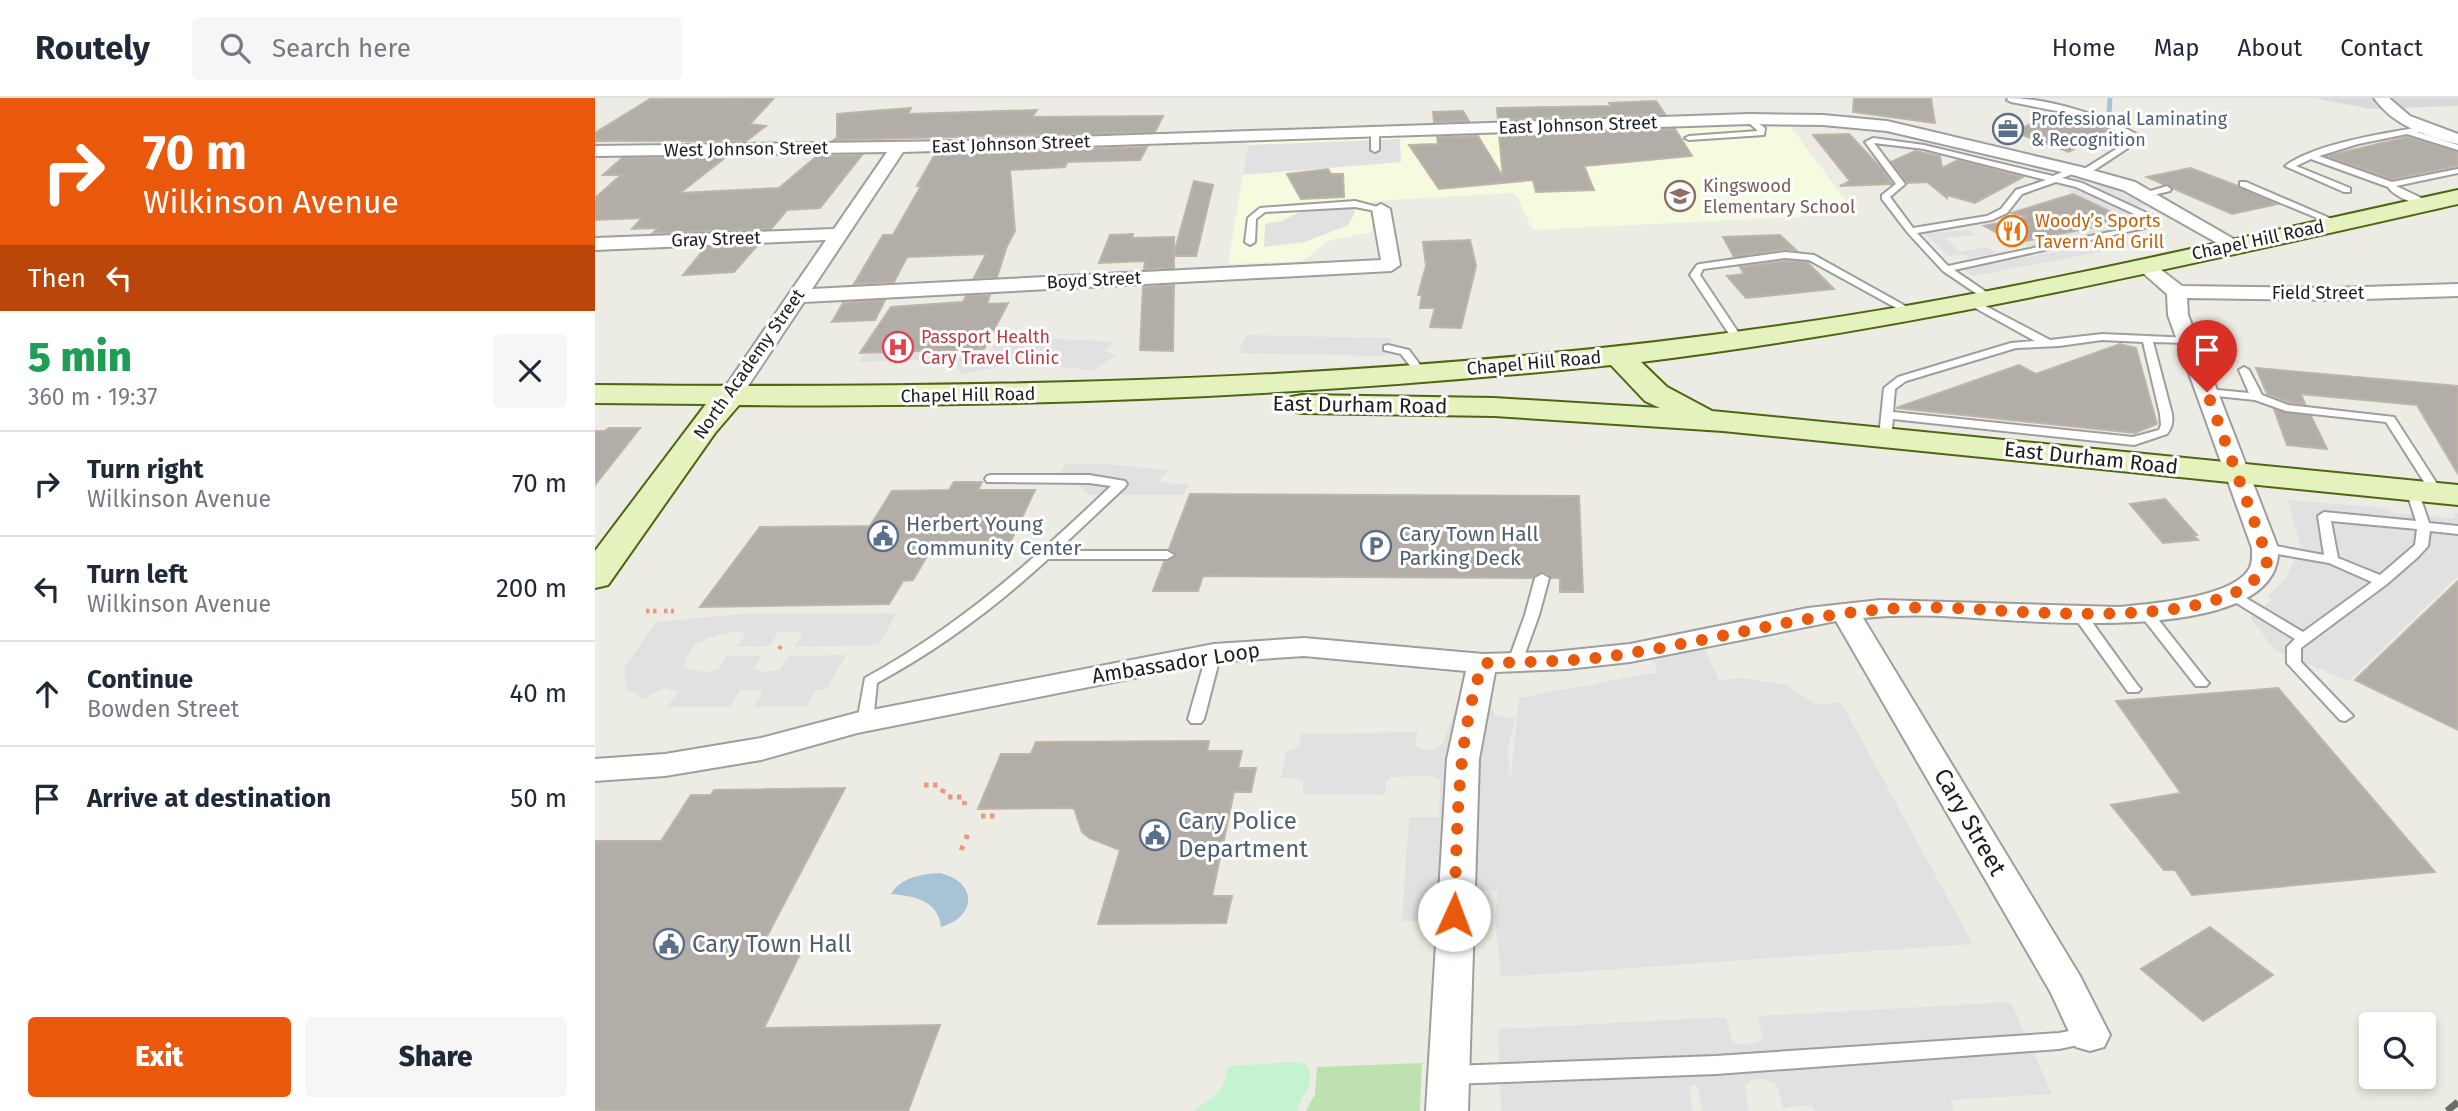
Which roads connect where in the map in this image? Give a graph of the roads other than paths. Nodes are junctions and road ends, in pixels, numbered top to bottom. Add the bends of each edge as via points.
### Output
1 (2381, 98) edge
2 (2011, 100) edge
3 (1749, 119) junction
4 (2426, 128) junction
5 (967, 130) dead end
6 (2407, 131) junction
7 (1375, 133) junction
8 (850, 135) dead end
9 (1689, 138) dead end
10 (1945, 138) junction
11 (2458, 139) edge
12 (961, 146) junction
13 (837, 147) junction
14 (898, 147) junction
15 (1924, 147) junction
16 (2458, 148) edge
17 (1375, 150) dead end
18 (595, 151) edge
19 (2311, 156) junction
20 (2080, 171) junction
21 (2458, 171) edge
22 (2054, 179) junction
23 (2243, 184) dead end
24 (2391, 186) junction
25 (2167, 189) dead end
26 (2347, 190) dead end
27 (2145, 194) junction
28 (2447, 201) edge
29 (1381, 209) joint
30 (2337, 223) junction
31 (1911, 231) junction
32 (838, 234) junction
33 (1250, 242) dead end
34 (595, 243) edge
35 (2235, 245) junction
36 (2144, 265) junction
37 (1946, 269) junction
38 (2458, 290) edge
39 (2177, 292) junction
40 (798, 296) junction
41 (1981, 300) junction
42 (1913, 313) junction
43 (2147, 338) junction
44 (2187, 340) junction
45 (1739, 341) junction
46 (2047, 343) junction
47 (1388, 348) dead end
48 (1619, 356) junction
49 (2244, 370) dead end
50 (1421, 373) junction
51 (2207, 392) junction
52 (595, 394) edge
53 (730, 396) junction
54 (996, 396) junction
55 (2256, 397) junction
56 (1723, 421) junction
57 (1886, 426) junction
58 (2237, 473) junction
59 (991, 479) dead end
60 (2436, 493) edge
61 (2424, 526) junction
62 (2458, 530) edge
63 (2265, 548) junction
64 (1047, 555) junction
65 (1167, 555) dead end
66 (2332, 559) junction
67 (600, 564) edge
68 (1542, 578) dead end
69 (2382, 582) junction
70 (2229, 594) junction
71 (1845, 612) junction
72 (2145, 612) junction
73 (2079, 614) junction
74 (2304, 638) junction
75 (1214, 653) junction
76 (1483, 663) junction
77 (1515, 663) junction
78 (2201, 683) dead end
79 (2133, 689) dead end
80 (2345, 716) dead end
81 (1196, 719) dead end
82 (865, 722) junction
83 (595, 770) edge
84 (2090, 1035) joint
85 (1449, 1075) junction
86 (1447, 1111) edge

1 - 4 street via 2392,111
2 - 20 lane via 2089,115 2133,136 2133,142
3 - 7 street, East Johnson Street
3 - 9 lane via 1761,134
3 - 10 street, East Johnson Street via 1860,123
4 - 6 lane
4 - 11 street
5 - 12 street
6 - 16 lane
6 - 19 lane
7 - 12 street, East Johnson Street
7 - 17 lane
8 - 13 street
10 - 15 lane
10 - 20 street, East Johnson Street
12 - 14 street, East Johnson Street
13 - 14 street, West Johnson Street
13 - 18 street, West Johnson Street
14 - 32 street, North Academy Street
15 - 22 lane
15 - 31 lane via 1869,142 1901,184 1885,197
19 - 24 lane
19 - 26 lane via 2289,166
20 - 22 lane
20 - 27 street, East Johnson Street
21 - 24 lane
22 - 31 lane via 2017,194 2004,211 1989,218
22 - 37 lane via 2079,185 2148,217 2154,225
23 - 30 lane
24 - 28 lane
25 - 27 lane
27 - 35 street, East Johnson Street
28 - 30 main road, Chapel Hill Road
29 - 33 lane via 1363,204 1258,212 1252,218
29 - 40 street, Boyd Street via 1391,265
30 - 35 main road, Chapel Hill Road
31 - 37 lane
32 - 34 street, Gray Street
32 - 40 street, North Academy Street
35 - 36 main road, Chapel Hill Road
36 - 39 street
36 - 41 main road, Chapel Hill Road
37 - 41 lane
38 - 39 street, Field Street
39 - 44 street via 2178,315
40 - 53 street, North Academy Street
41 - 42 main road, Chapel Hill Road
41 - 46 lane
42 - 45 main road, Chapel Hill Road
42 - 45 lane via 1811,257 1785,255 1700,267 1695,275
43 - 44 lane
43 - 46 lane
43 - 57 lane via 2166,414 2167,425 2156,436 2117,440
44 - 51 street
45 - 48 main road, Chapel Hill Road
46 - 57 lane via 2001,347 1902,379 1890,388
47 - 50 lane via 1405,352
48 - 50 main road, Chapel Hill Road
48 - 56 main road, East Durham Road via 1656,394 1684,410
49 - 55 lane
50 - 54 main road, Chapel Hill Road
51 - 55 lane
51 - 58 street
52 - 53 main road, Chapel Hill Road
53 - 54 main road, Chapel Hill Road
53 - 67 main road, North Academy Street
54 - 56 main road, East Durham Road via 1074,403 1494,407
55 - 60 lane via 2286,408 2390,419
56 - 57 main road, East Durham Road
57 - 58 main road, East Durham Road
58 - 60 main road, East Durham Road
58 - 63 street
59 - 64 lane via 1121,484
60 - 61 lane
61 - 62 lane
61 - 66 lane via 2324,516
61 - 69 lane via 2421,546
63 - 66 lane
63 - 70 street, Ambassador Loop via 2268,559 2257,579
64 - 65 lane
64 - 82 lane via 927,650 870,681
66 - 69 lane
68 - 77 lane
69 - 74 lane
70 - 72 street, Ambassador Loop via 2195,605
70 - 74 lane
71 - 73 street, Ambassador Loop via 1910,607
71 - 77 street, Ambassador Loop via 1595,658
71 - 84 street, Cary Street via 2067,987
72 - 73 street, Ambassador Loop
72 - 78 lane
73 - 79 lane
74 - 80 lane via 2294,647 2294,663
75 - 76 street, Ambassador Loop via 1304,647
75 - 81 lane
75 - 82 street, Ambassador Loop
76 - 77 street, Ambassador Loop
76 - 85 street via 1463,759
82 - 83 street, Ambassador Loop via 761,750 666,765
84 - 85 lane via 2059,1041 1716,1065
85 - 86 street

